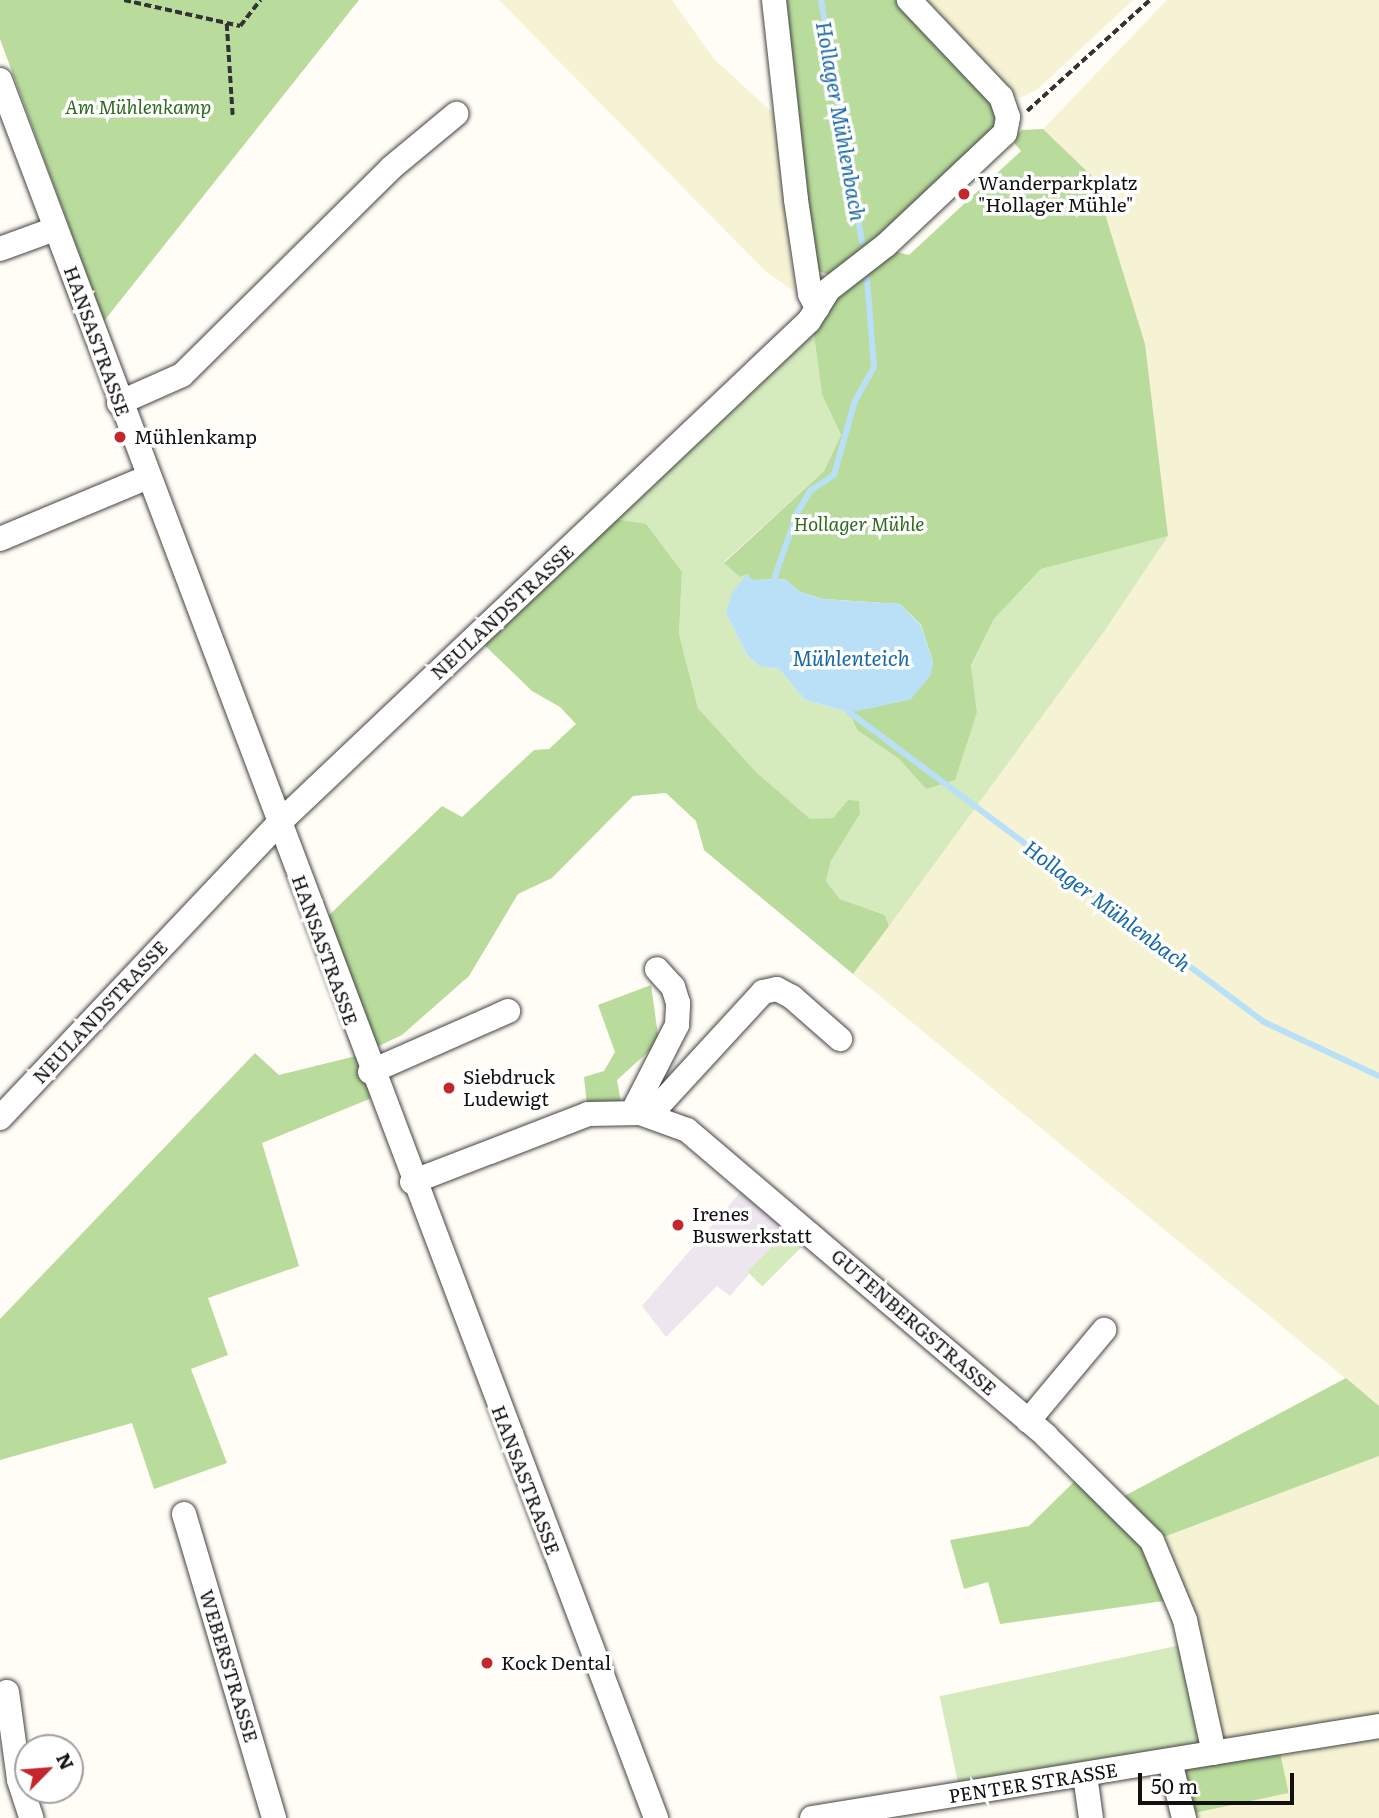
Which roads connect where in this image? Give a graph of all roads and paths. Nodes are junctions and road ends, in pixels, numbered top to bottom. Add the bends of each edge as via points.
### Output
1 (124, 0) edge
2 (260, 0) edge
3 (774, 0) edge
4 (909, 0) edge
5 (1150, 0) edge
6 (227, 24) junction
7 (0, 80) edge
8 (456, 114) dead end
9 (233, 116) dead end
10 (1008, 117) junction
11 (55, 229) junction
12 (0, 249) edge
13 (817, 308) junction
14 (120, 403) junction
15 (148, 477) junction
16 (0, 539) edge
17 (279, 823) junction
18 (657, 969) dead end
19 (508, 1011) dead end
20 (840, 1039) dead end
21 (370, 1072) junction
22 (640, 1114) junction
23 (0, 1118) edge
24 (412, 1182) junction
25 (1104, 1330) dead end
26 (1028, 1420) junction
27 (184, 1514) dead end
28 (7, 1692) dead end
29 (1377, 1731) edge
30 (1214, 1753) junction
31 (1170, 1761) junction
32 (1085, 1775) junction
33 (31, 1818) edge
34 (274, 1818) edge
35 (656, 1818) edge
36 (812, 1818) edge
37 (1091, 1818) edge
38 (1184, 1818) edge

1 - 6 path
2 - 6 path via 240,26
3 - 13 street via 796,201 810,294
4 - 10 street via 1001,97
5 - 10 path via 1047,98
6 - 9 path
7 - 11 street, HANSASTRASSE
8 - 14 street via 391,168 182,375
10 - 13 street, NEULANDSTRASSE via 1000,138 886,245 828,290
11 - 12 street
11 - 14 street, HANSASTRASSE
13 - 17 street, NEULANDSTRASSE via 799,331
14 - 15 street, HANSASTRASSE
15 - 16 street
15 - 17 street, HANSASTRASSE
17 - 21 street, HANSASTRASSE
17 - 23 street, NEULANDSTRASSE
18 - 22 street via 673,986 677,1025
19 - 21 street
20 - 22 street via 792,997 777,989 763,992
21 - 24 street, HANSASTRASSE
22 - 24 street, GUTENBERGSTRASSE via 588,1114
22 - 26 street, GUTENBERGSTRASSE via 687,1130
24 - 35 street, HANSASTRASSE
25 - 26 street
26 - 30 street, GUTENBERGSTRASSE via 1152,1541 1185,1620
27 - 34 street, WEBERSTRASSE
28 - 33 street via 19,1780
29 - 30 street, PENTER STRASSE
30 - 31 street, PENTER STRASSE
31 - 32 street, PENTER STRASSE
31 - 38 street
32 - 36 street, PENTER STRASSE
32 - 37 street

